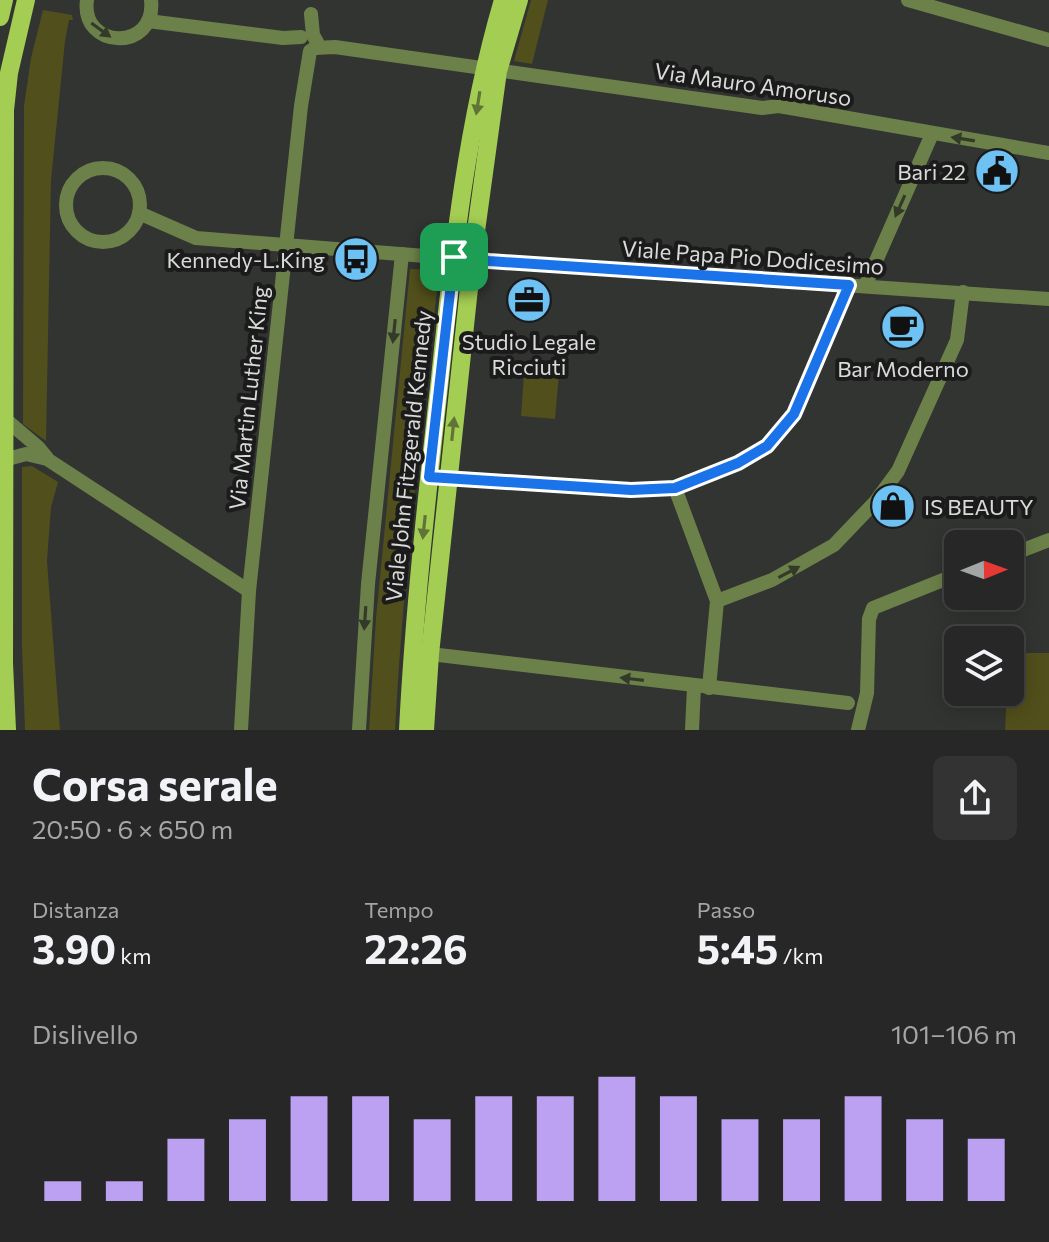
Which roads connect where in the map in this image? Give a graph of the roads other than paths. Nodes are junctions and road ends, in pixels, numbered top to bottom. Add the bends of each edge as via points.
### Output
1 (4, 0) edge
2 (26, 0) edge
3 (87, 0) edge
4 (151, 0) edge
5 (503, 0) edge
6 (519, 0) edge
7 (908, 0) edge
8 (312, 7) edge
9 (0, 17) edge
10 (148, 21) junction
11 (1049, 40) edge
12 (308, 42) junction
13 (490, 70) junction
14 (932, 134) junction
15 (1049, 153) edge
16 (139, 213) junction
17 (287, 246) junction
18 (402, 254) junction
19 (463, 258) junction
20 (857, 286) junction
21 (963, 292) junction
22 (1049, 299) edge
23 (4, 418) junction
24 (47, 459) junction
25 (4, 460) junction
26 (429, 477) junction
27 (448, 478) junction
28 (675, 488) junction
29 (1049, 540) edge
30 (1024, 550) edge
31 (944, 580) edge
32 (249, 591) junction
33 (717, 601) junction
34 (430, 654) junction
35 (702, 688) junction
36 (848, 703) dead end
37 (7, 730) edge
38 (241, 730) edge
39 (359, 730) edge
40 (408, 730) edge
41 (425, 730) edge
42 (692, 730) edge
43 (858, 730) edge

1 - 9 main road
2 - 23 main road via 5,110
3 -> 10 street via 90,21 104,36 125,39
4 - 10 street
5 - 13 main road, Viale John Fitzgerald Kennedy
6 - 13 main road, Viale John Fitzgerald Kennedy
7 - 11 street
8 - 12 street, Via Martin Luther King
10 - 12 street, Via Mauro Amoruso
12 - 13 street, Via Mauro Amoruso
12 - 17 street, Via Martin Luther King
13 - 14 street, Via Mauro Amoruso via 762,108 779,106
13 - 19 main road, Viale John Fitzgerald Kennedy
15 -> 14 street, Via Mauro Amoruso
14 -> 20 street
16 - 16 street via 134,185 118,171 99,168 84,173 69,188 66,200 73,229 98,243 126,235
16 - 17 street, Viale Papa Pio Dodicesimo via 196,238
17 - 18 street, Viale Papa Pio Dodicesimo
17 - 32 street, Via Martin Luther King
18 - 19 street, Viale Papa Pio Dodicesimo
18 -> 39 street via 367,595
19 - 20 street, Viale Papa Pio Dodicesimo
19 - 26 main road, Viale John Fitzgerald Kennedy
27 -> 19 main road, Viale John Fitzgerald Kennedy
20 - 21 street, Viale Papa Pio Dodicesimo
20 - 28 street via 794,414 767,446
21 - 22 street, Viale Papa Pio Dodicesimo
33 -> 21 street via 746,592 834,545 876,501 898,471 957,340
23 - 24 street
23 - 25 main road
24 - 25 street via 26,454
24 - 32 street
25 - 37 main road
26 - 27 street
26 -> 40 main road, Viale John Fitzgerald Kennedy
27 - 28 street
27 - 34 main road, Viale John Fitzgerald Kennedy
28 - 33 street
29 - 30 street
31 - 43 street via 873,608 867,693
32 - 38 street, Via Martin Luther King
33 - 35 street
35 -> 34 street
34 - 41 main road, Viale John Fitzgerald Kennedy
35 - 36 street
35 - 42 street

